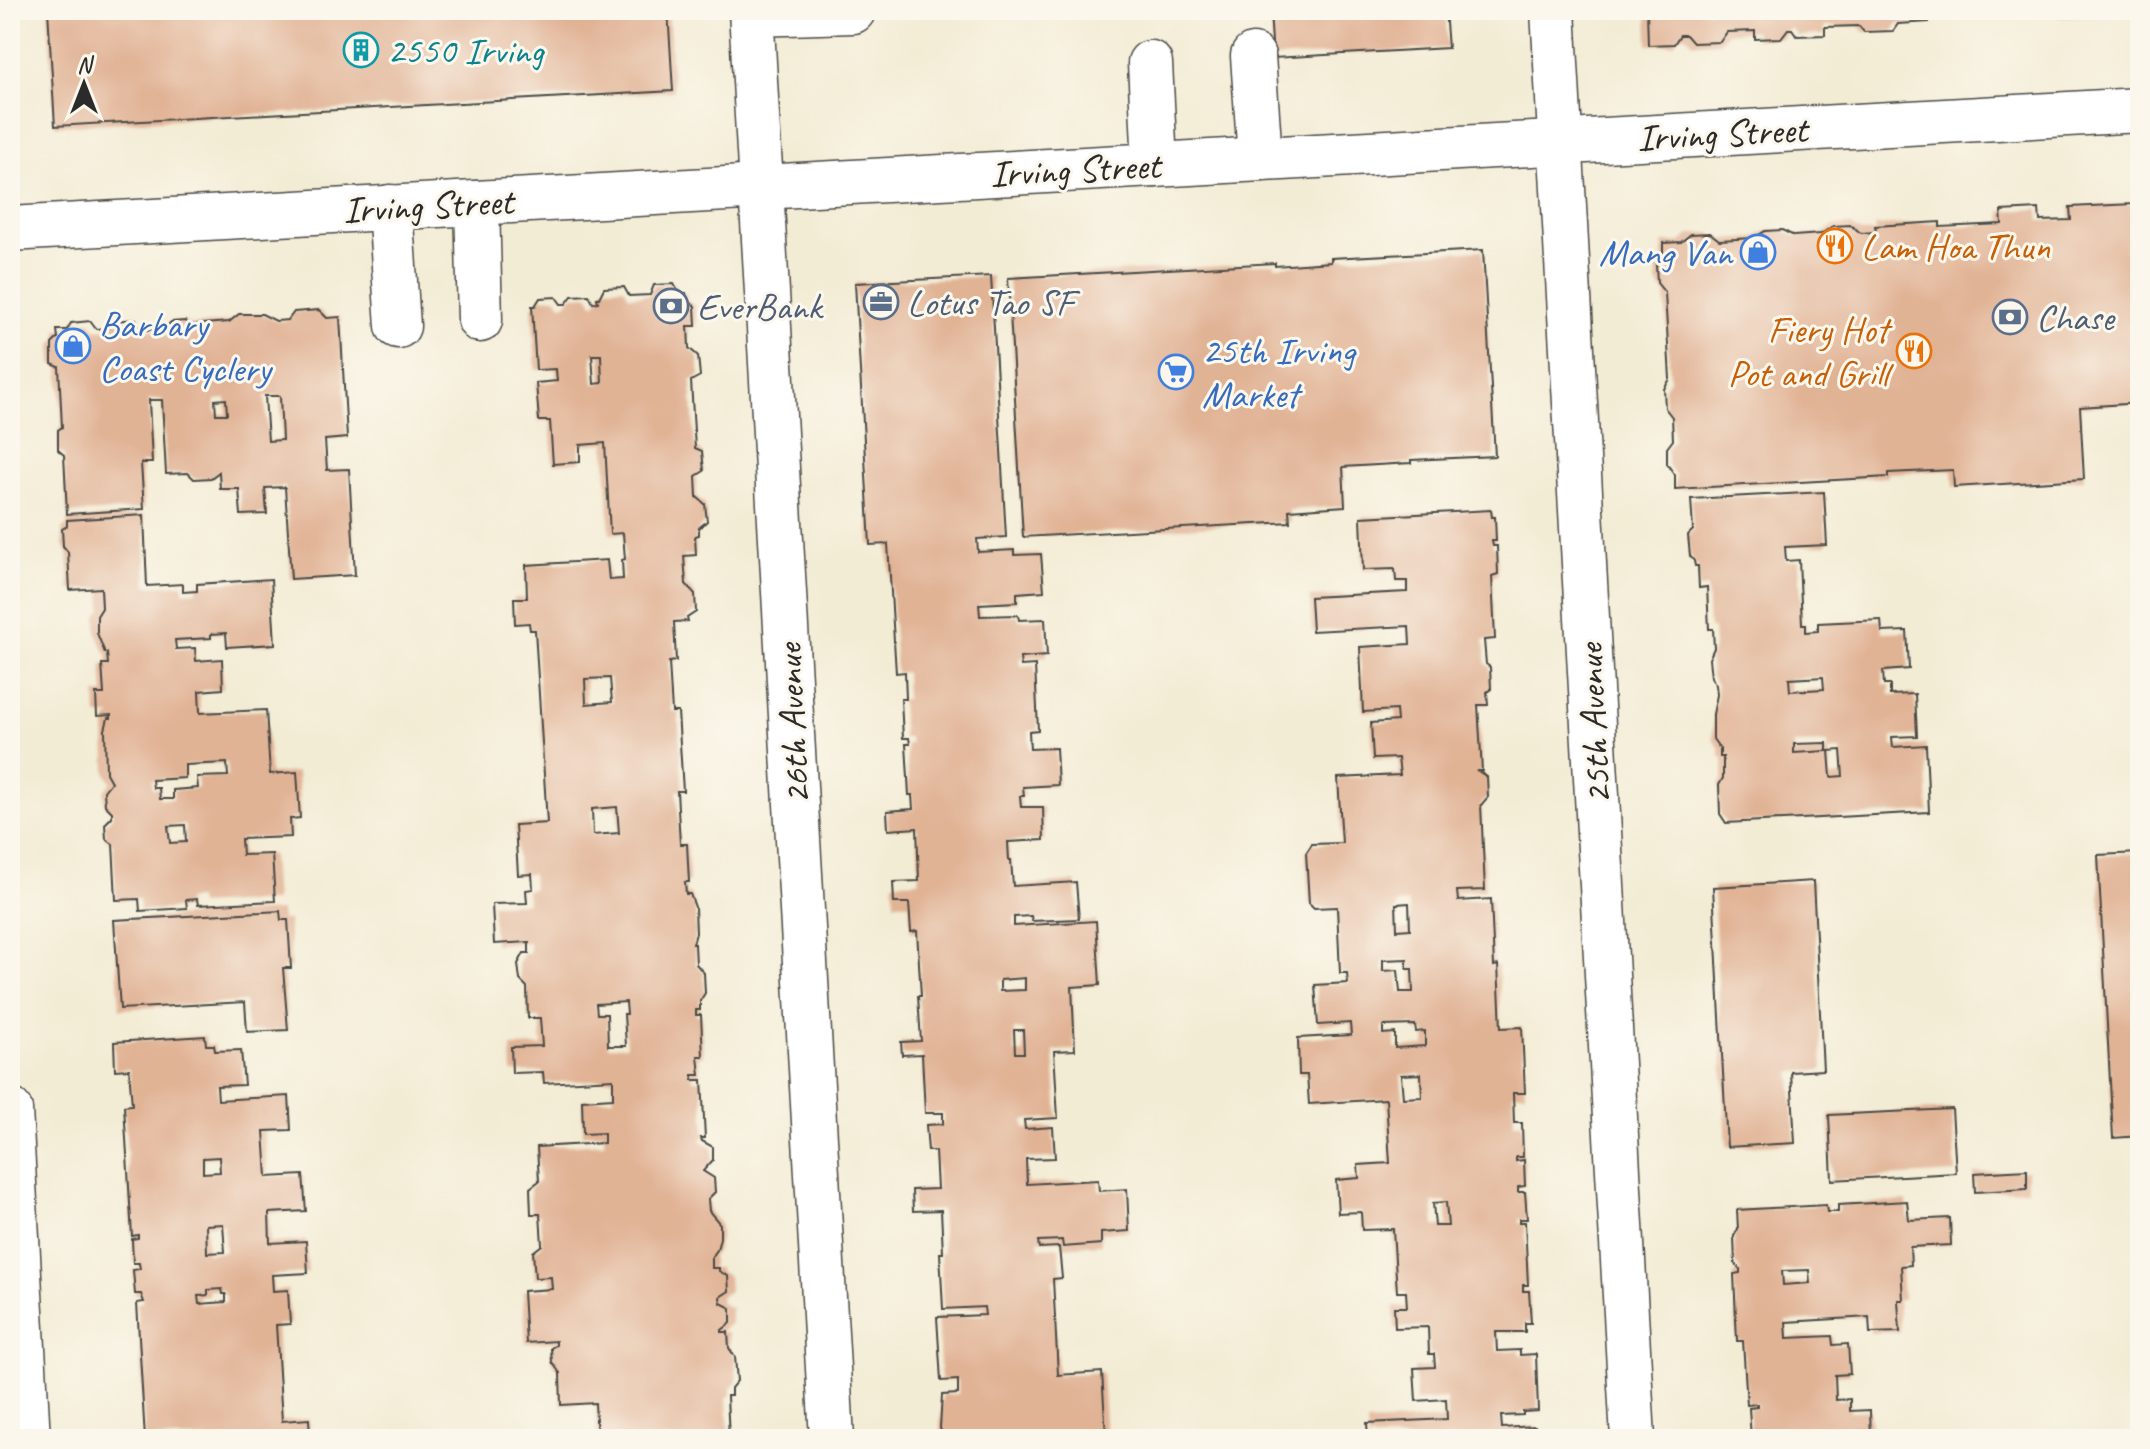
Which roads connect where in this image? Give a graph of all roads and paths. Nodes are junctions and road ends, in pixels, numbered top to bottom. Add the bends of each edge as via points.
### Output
1 (1553, 10) edge
2 (853, 11) edge
3 (752, 12) edge
4 (1253, 56) dead end
5 (1150, 63) dead end
6 (2140, 110) edge
7 (1560, 142) junction
8 (1260, 159) junction
9 (1155, 165) junction
10 (762, 187) junction
11 (477, 203) junction
12 (390, 207) junction
13 (10, 229) edge
14 (480, 320) dead end
15 (398, 326) dead end
16 (10, 1110) edge
17 (28, 1439) edge
18 (832, 1439) edge
19 (1633, 1439) edge

1 - 7 street, 25th Avenue
2 - 3 street
3 - 10 street, 26th Avenue
4 - 8 street
5 - 9 street
6 - 7 street, Irving Street
7 - 8 street, Irving Street
7 - 19 street, 25th Avenue
8 - 9 street, Irving Street
9 - 10 street, Irving Street
10 - 11 street, Irving Street
10 - 18 street, 26th Avenue
11 - 12 street, Irving Street
11 - 14 street
12 - 13 street, Irving Street
12 - 15 street
16 - 17 street

